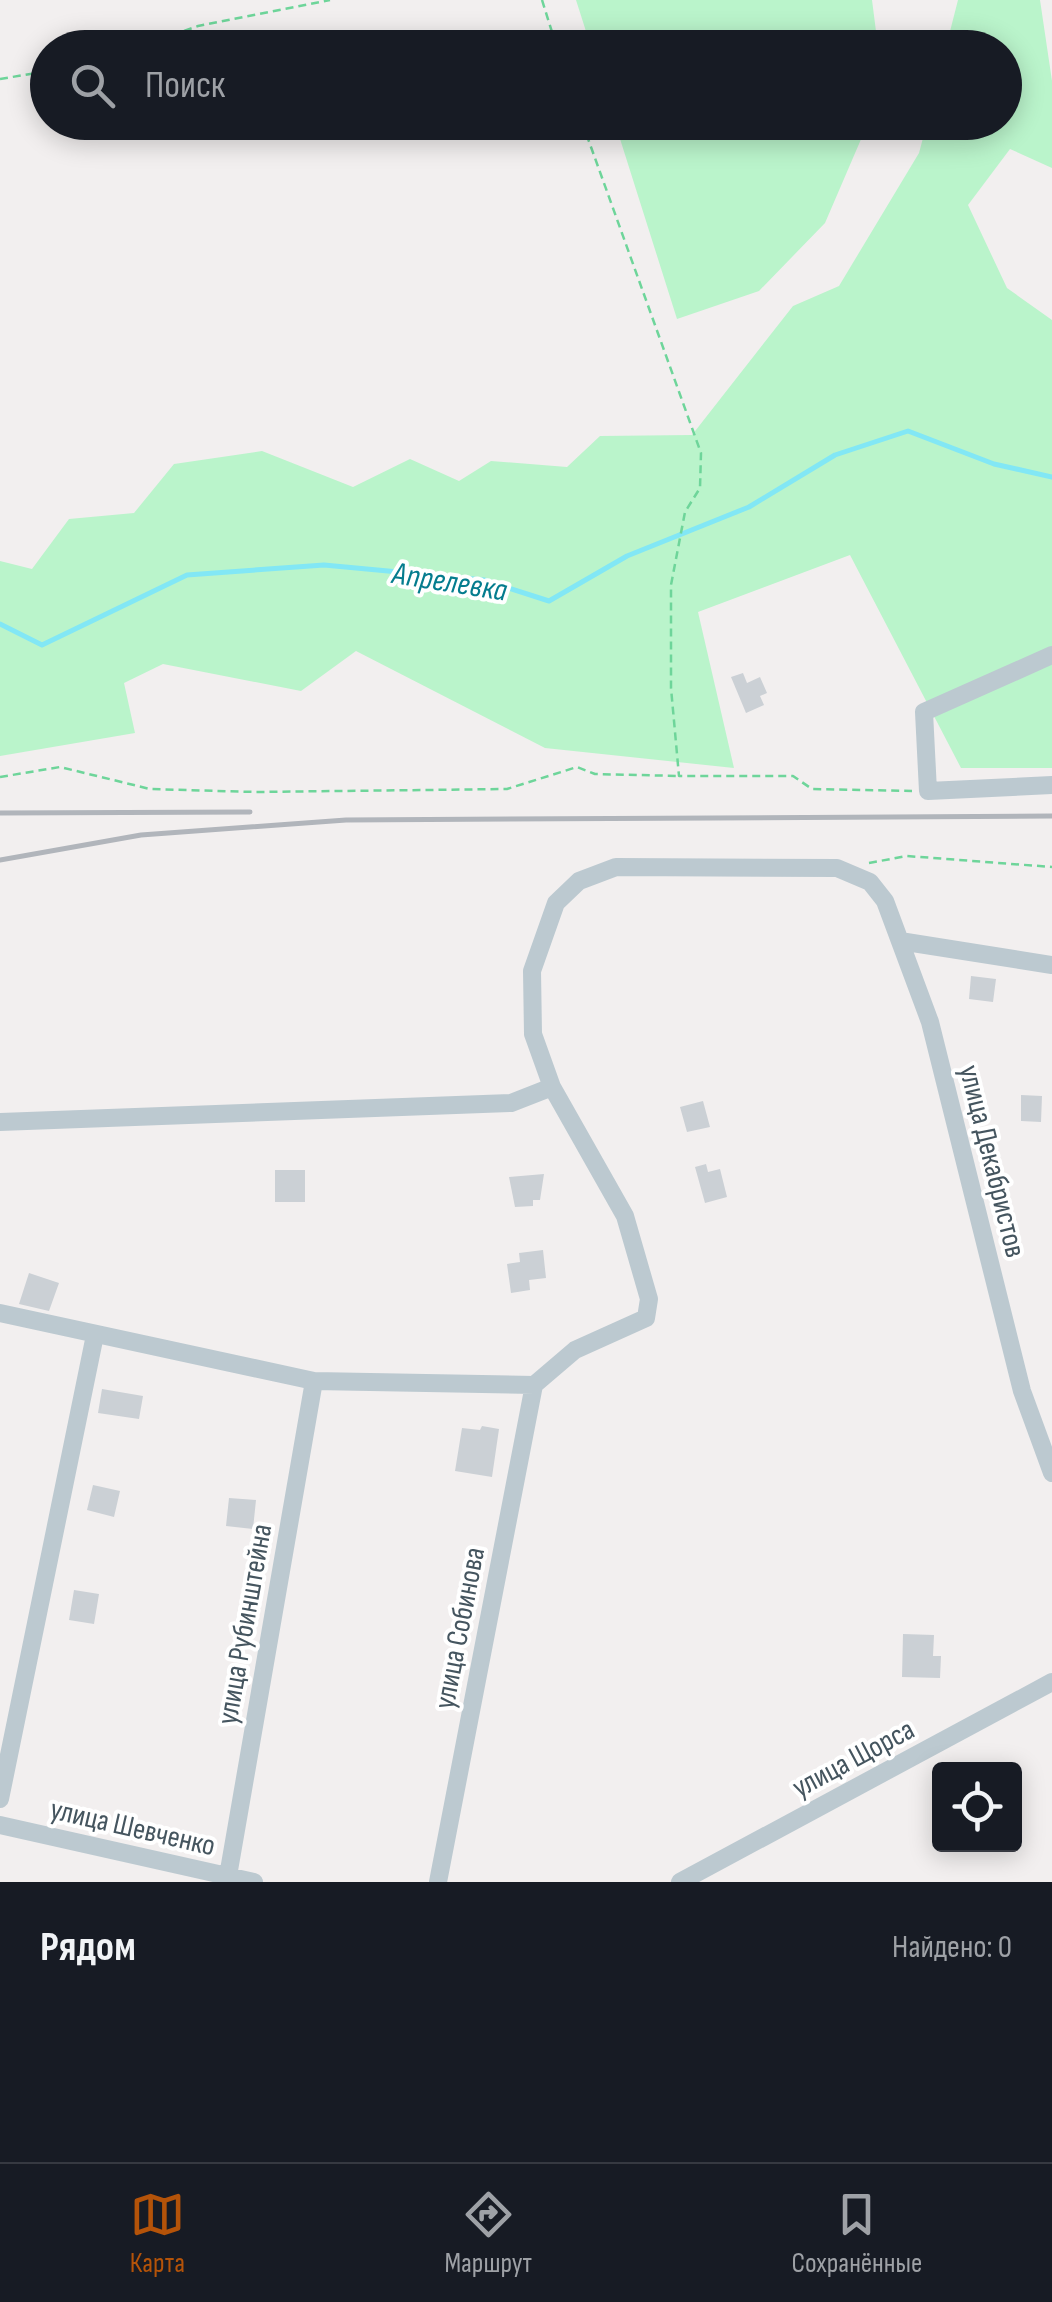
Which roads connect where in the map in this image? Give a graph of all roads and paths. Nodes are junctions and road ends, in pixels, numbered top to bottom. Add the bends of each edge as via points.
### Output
1 (330, 0) edge
2 (542, 0) edge
3 (187, 30) edge
4 (552, 30) edge
5 (30, 74) edge
6 (0, 79) edge
7 (588, 140) edge
8 (1052, 655) edge
9 (679, 776) junction
10 (0, 778) edge
11 (1052, 786) edge
12 (928, 791) junction
13 (1052, 867) edge
14 (837, 868) junction
15 (900, 941) junction
16 (1052, 965) edge
17 (552, 1087) junction
18 (0, 1122) edge
19 (0, 1313) edge
20 (95, 1336) junction
21 (314, 1381) junction
22 (534, 1385) junction
23 (1052, 1473) edge
24 (1052, 1682) edge
25 (0, 1799) edge
26 (0, 1825) edge
27 (228, 1876) junction
28 (254, 1882) edge
29 (438, 1882) edge
30 (680, 1882) edge

1 - 3 path
2 - 4 path
5 - 6 path
7 - 9 path via 701,453 700,488 684,512 671,585
8 - 12 street via 924,712
9 - 10 path via 576,768 507,789 256,792 150,789 60,767
9 - 12 path via 793,776 812,789
11 - 12 street
13 - 14 path via 907,856
14 - 15 street, улица Декабристов via 875,886
14 - 17 street via 616,867 579,881 556,903 532,971 533,1034
15 - 16 street
15 - 23 street, улица Декабристов via 930,1022 1022,1391
17 - 18 street via 511,1103
17 - 22 street via 625,1216 649,1299 646,1318 574,1350
19 - 20 street
20 - 21 street
20 - 25 street
21 - 22 street
21 - 27 street, улица Рубинштейна
22 - 29 street, улица Собинова
24 - 30 street, улица Щорса
26 - 27 street, улица Шевченко
27 - 28 street, улица Шевченко

